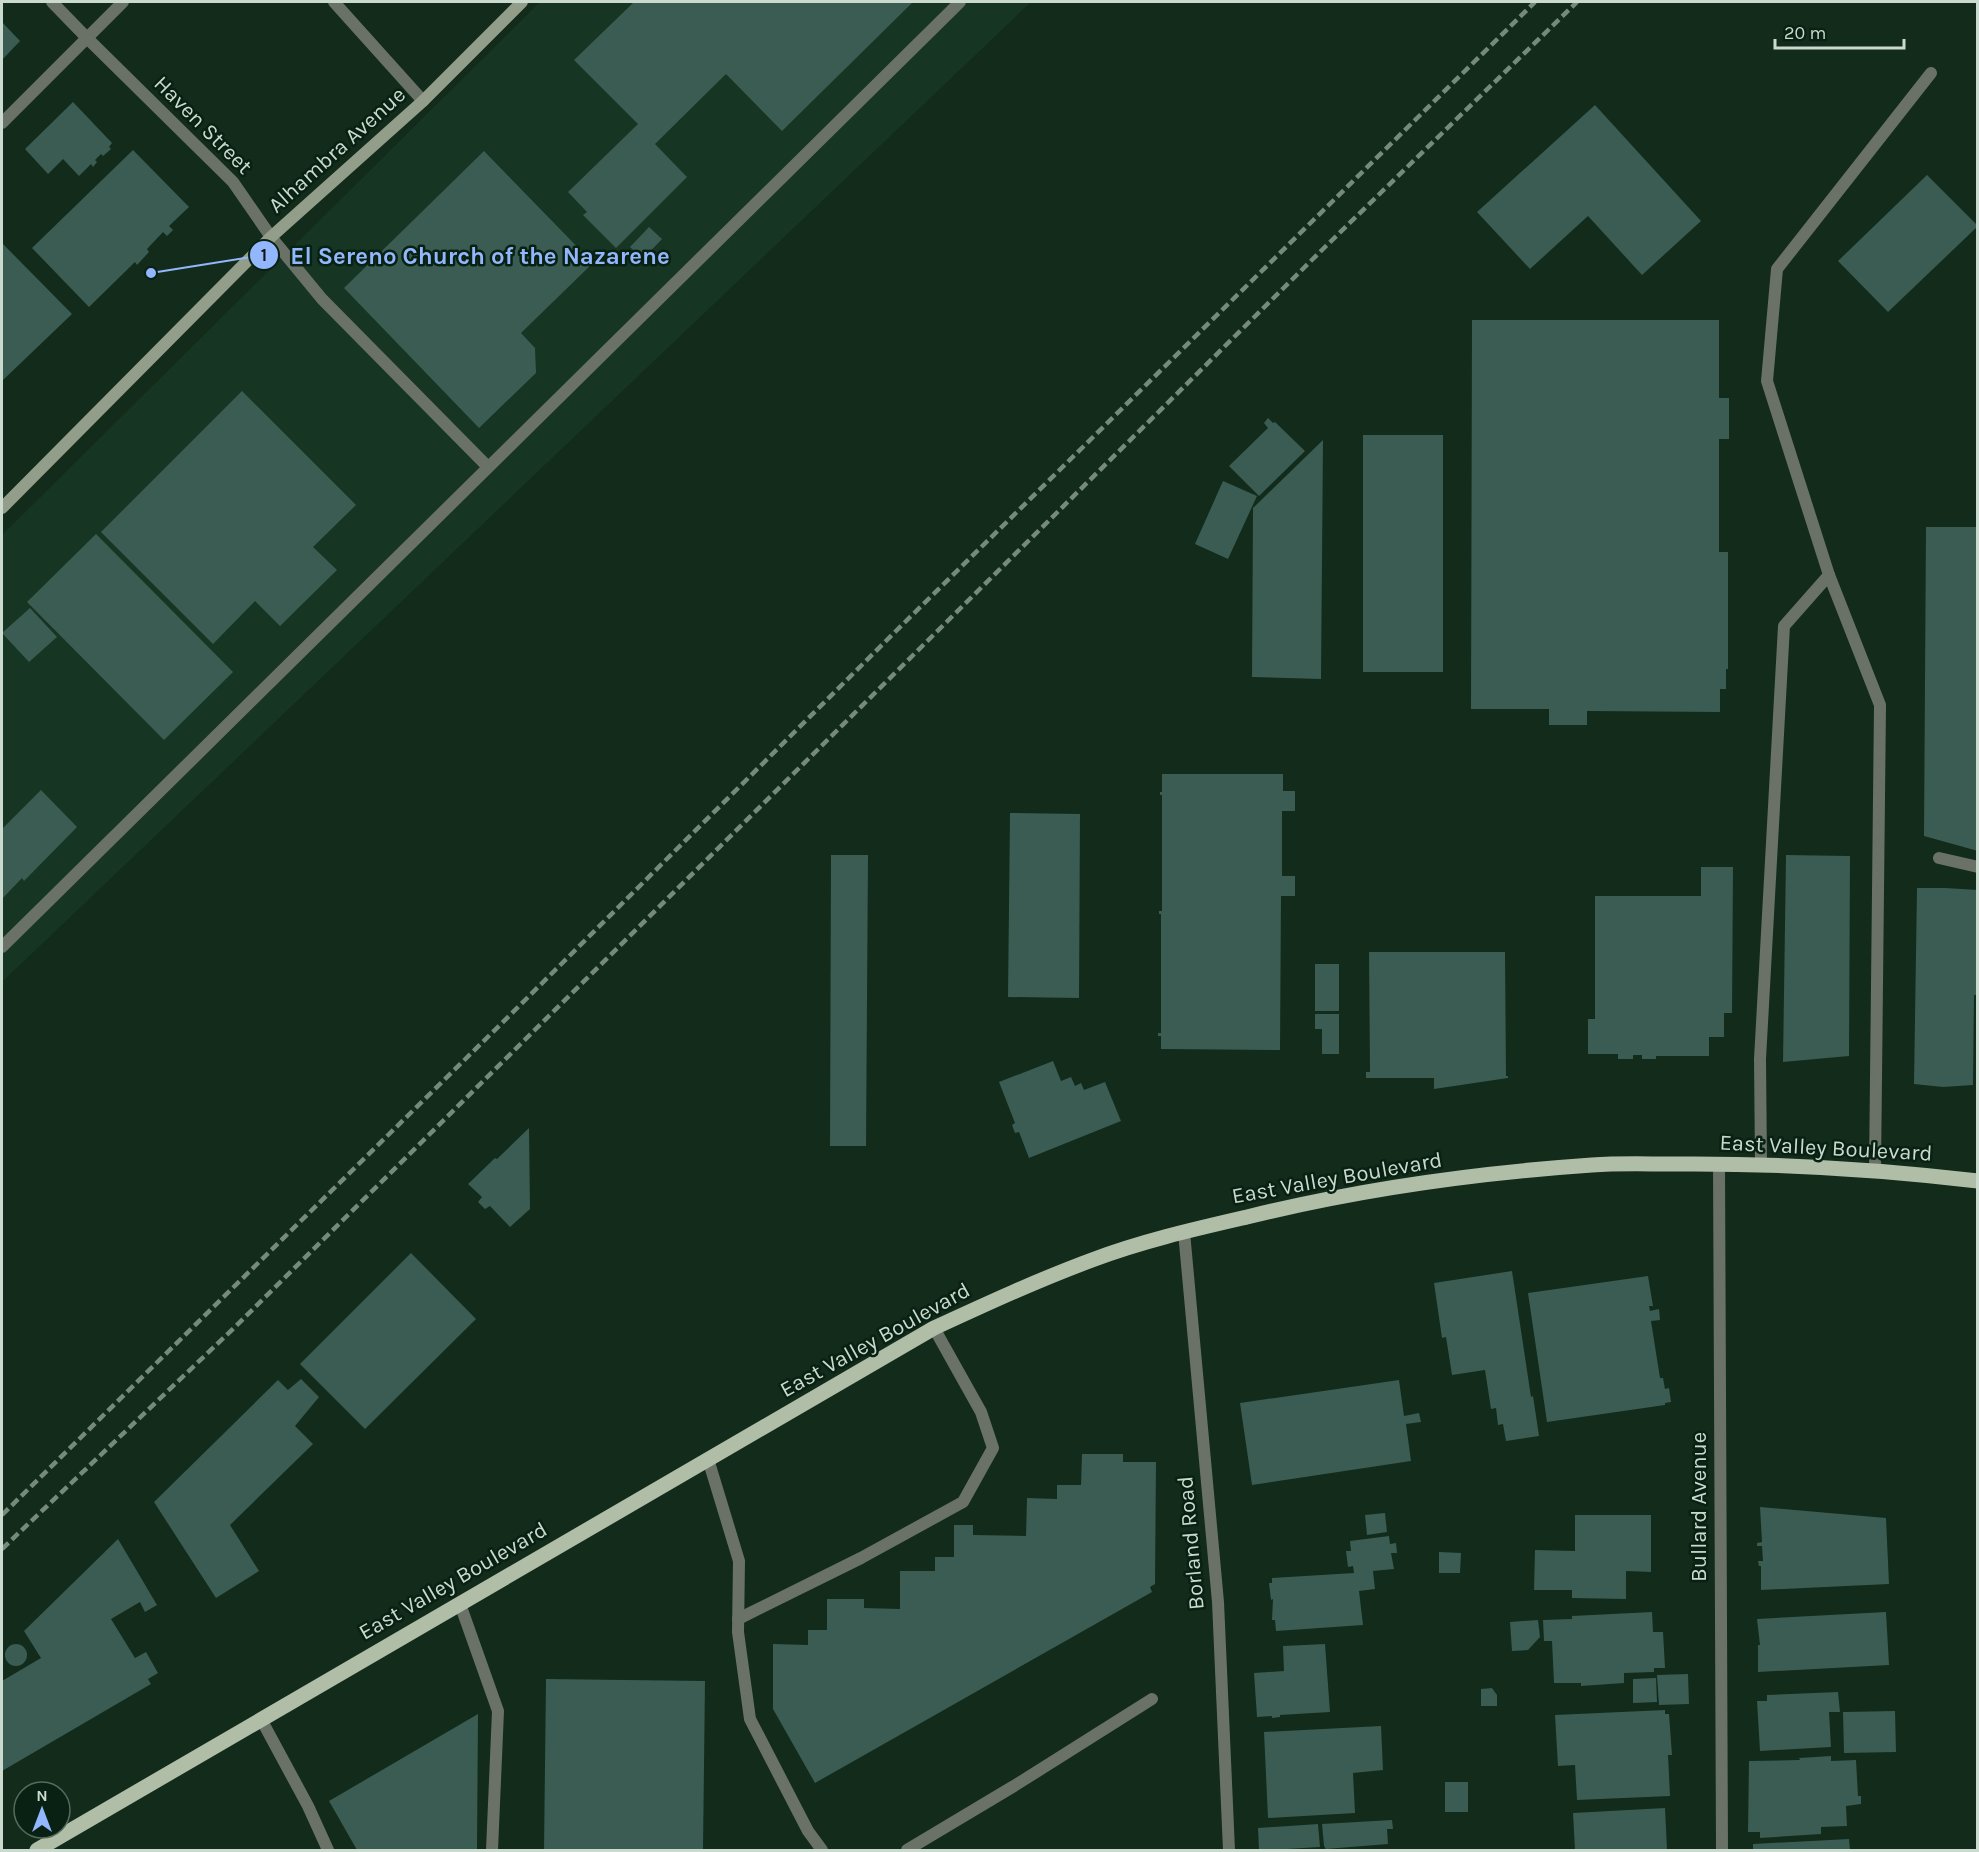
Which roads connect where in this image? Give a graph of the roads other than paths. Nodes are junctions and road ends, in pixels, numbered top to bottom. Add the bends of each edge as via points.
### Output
1 (52, 2) edge
2 (123, 2) edge
3 (334, 2) edge
4 (522, 2) edge
5 (960, 2) edge
6 (87, 38) junction
7 (1931, 73) dead end
8 (423, 100) junction
9 (2, 123) edge
10 (271, 237) junction
11 (488, 467) junction
12 (2, 508) edge
13 (1829, 574) junction
14 (1940, 858) dead end
15 (1977, 867) edge
16 (2, 946) edge
17 (1719, 1164) junction
18 (1761, 1164) junction
19 (1875, 1171) junction
20 (1977, 1181) edge
21 (1184, 1232) junction
22 (934, 1328) junction
23 (708, 1459) junction
24 (460, 1604) junction
25 (738, 1619) junction
26 (1152, 1699) dead end
27 (261, 1719) junction
28 (37, 1851) edge
29 (328, 1851) edge
30 (492, 1851) edge
31 (822, 1851) edge
32 (907, 1851) edge
33 (1229, 1851) edge
34 (1722, 1851) edge

1 - 6 street, Haven Street
2 - 6 street
3 - 8 street
4 - 8 main road, Alhambra Avenue
5 - 11 street
6 - 9 street
6 - 10 street, Haven Street via 233,182
7 - 13 street via 1778,269 1767,381
8 - 10 main road, Alhambra Avenue
10 - 11 street, Haven Street via 322,300
10 - 12 main road, Alhambra Avenue
11 - 16 street
13 - 18 street via 1784,626 1760,1059
13 - 19 street via 1880,705
14 - 15 street
17 - 18 main road, East Valley Boulevard
17 - 21 main road, East Valley Boulevard via 1594,1165 1491,1174 1379,1189
17 - 34 street, Bullard Avenue
18 - 19 main road, East Valley Boulevard
19 - 20 main road, East Valley Boulevard
21 - 22 main road, East Valley Boulevard via 1094,1259
21 - 33 street, Borland Road via 1218,1602
22 - 23 main road, East Valley Boulevard
22 - 25 street via 981,1412 993,1448 963,1502
23 - 24 main road, East Valley Boulevard
23 - 25 street via 739,1561
24 - 27 main road, East Valley Boulevard
24 - 30 street via 498,1711
25 - 31 street via 750,1719
26 - 32 street
27 - 28 main road, East Valley Boulevard
27 - 29 street

